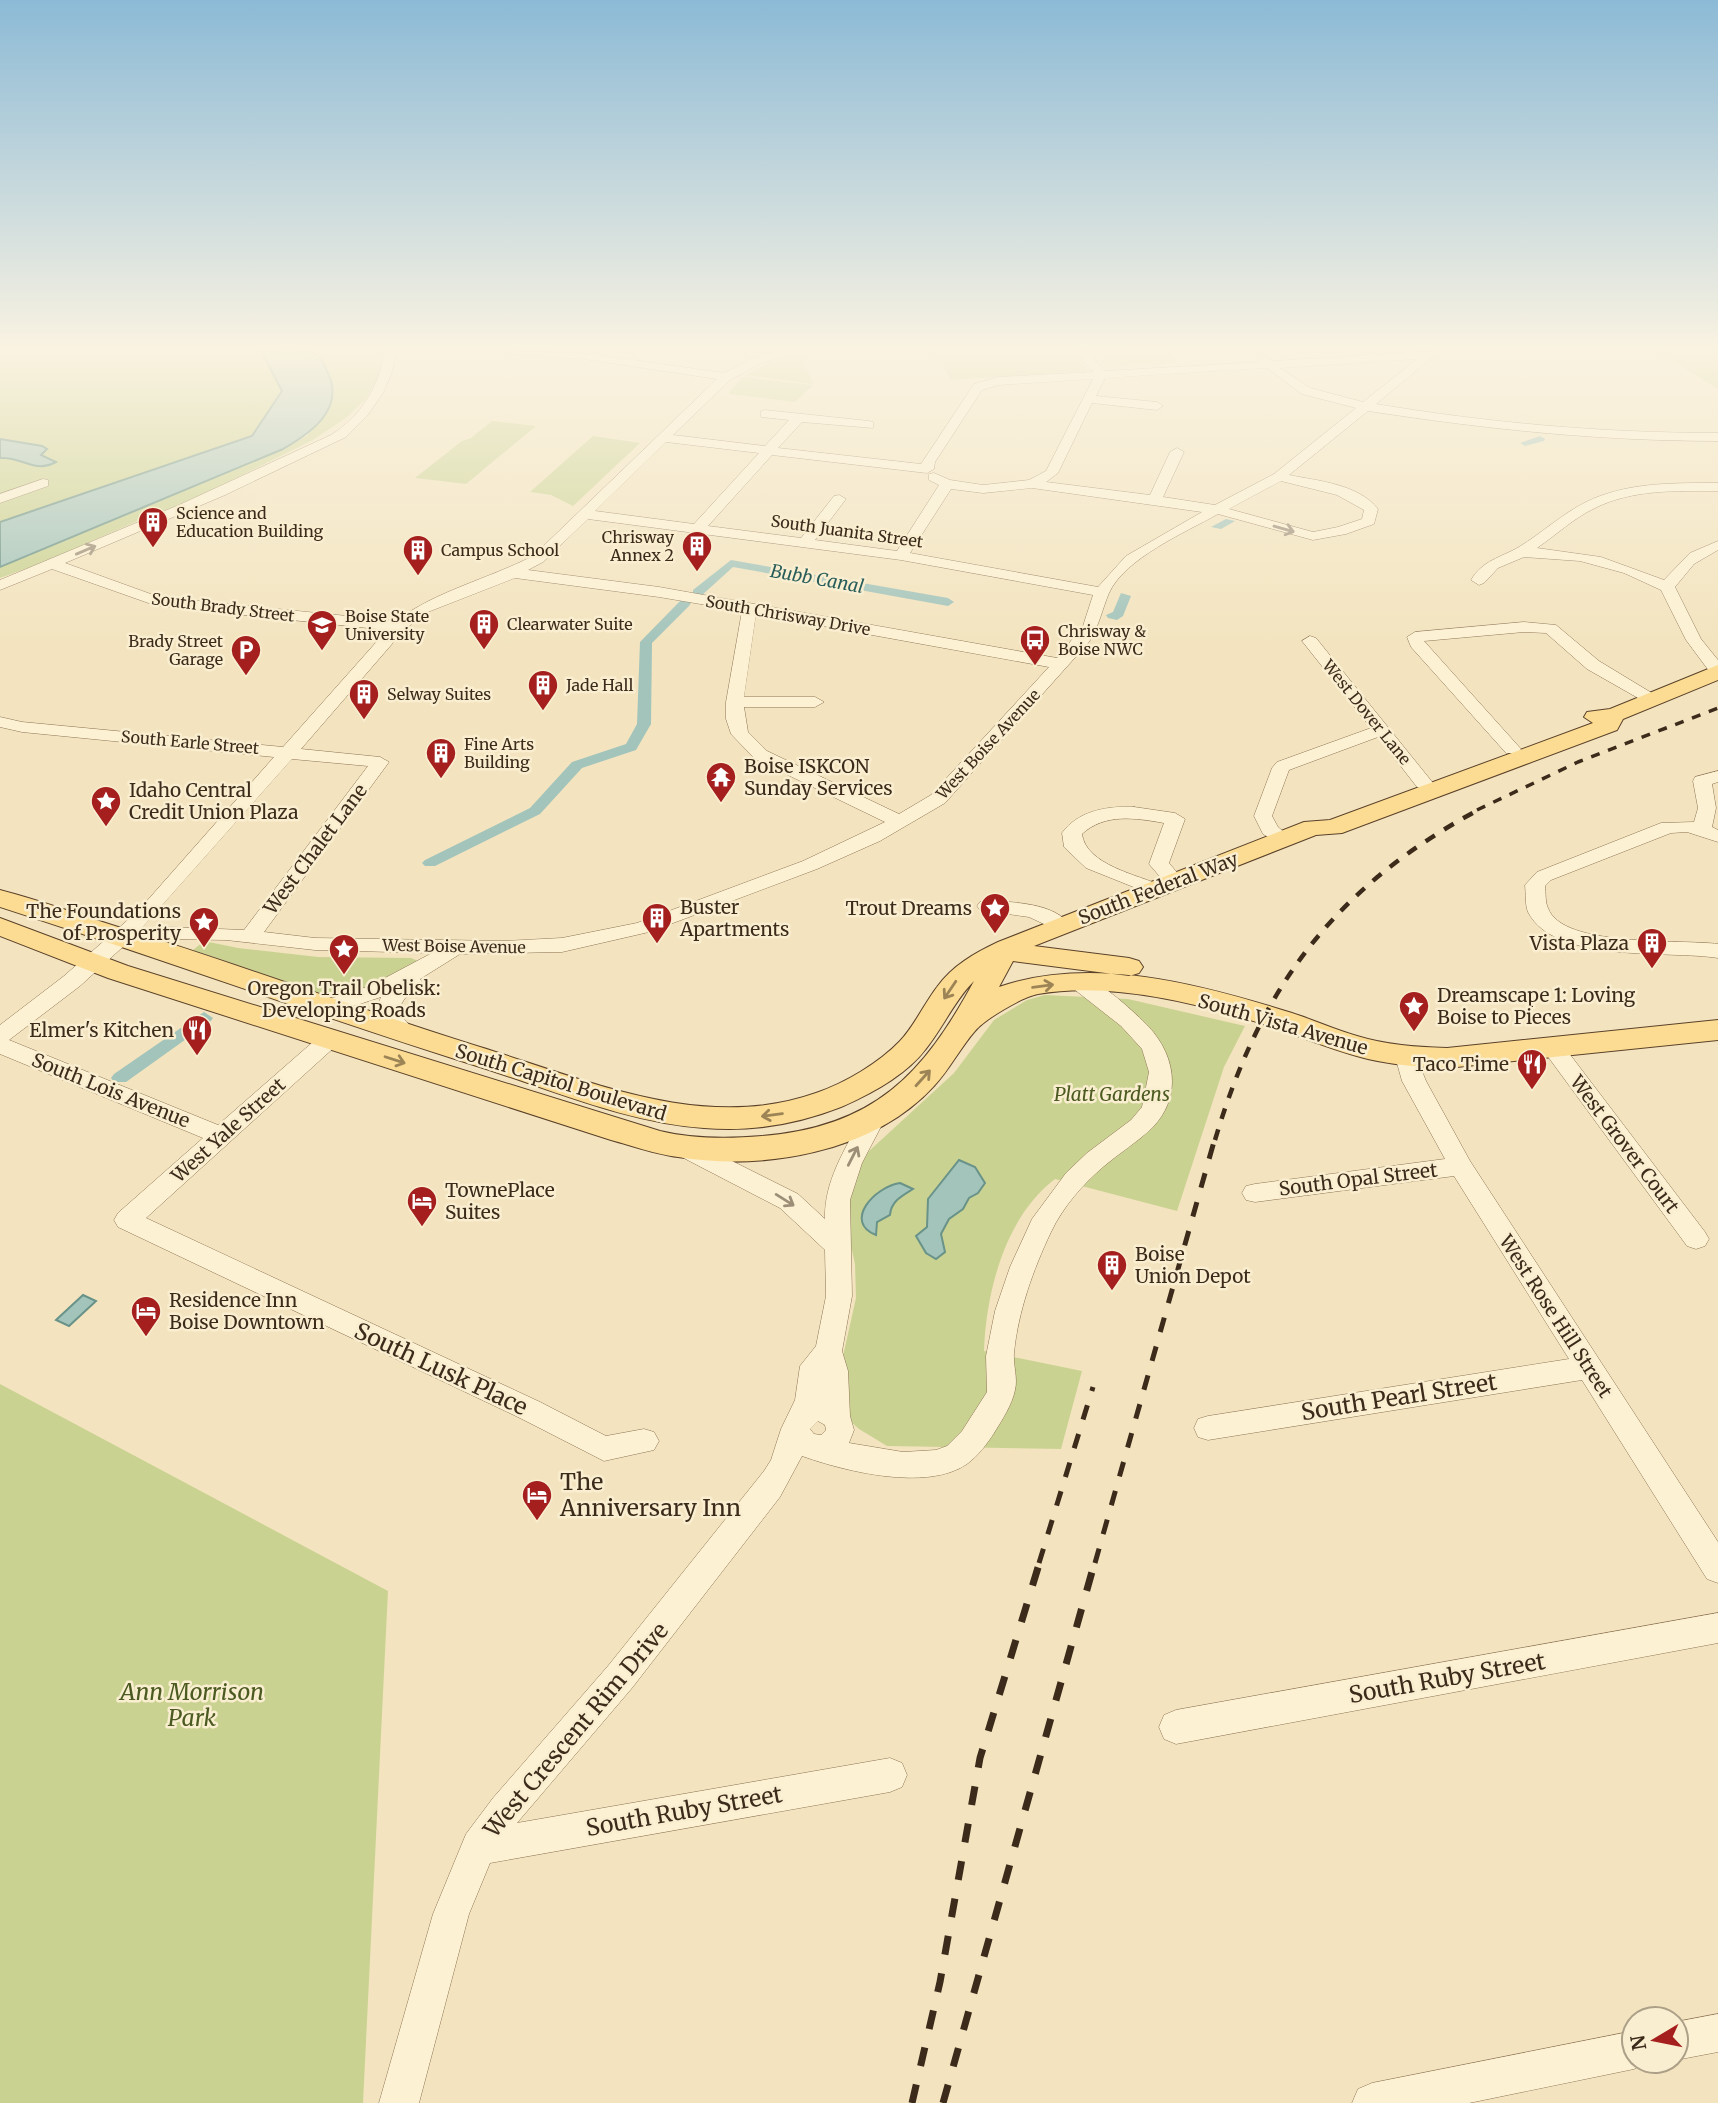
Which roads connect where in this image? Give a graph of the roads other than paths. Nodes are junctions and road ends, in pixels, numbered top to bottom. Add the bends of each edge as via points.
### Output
1 (313, 449) edge
2 (651, 449) edge
3 (754, 449) edge
4 (937, 449) edge
5 (1063, 449) edge
6 (1314, 449) edge
7 (769, 451) junction
8 (1177, 452) dead end
9 (927, 469) junction
10 (1279, 477) junction
11 (43, 483) dead end
12 (947, 484) junction
13 (1032, 484) junction
14 (1718, 487) edge
15 (0, 499) edge
16 (839, 499) dead end
17 (1155, 500) junction
18 (1218, 510) junction
19 (585, 514) junction
20 (698, 529) junction
21 (806, 542) junction
22 (1718, 545) edge
23 (1521, 552) junction
24 (901, 556) junction
25 (53, 564) junction
26 (514, 573) junction
27 (1479, 580) dead end
28 (0, 585) edge
29 (1667, 587) junction
30 (1102, 592) junction
31 (751, 609) junction
32 (399, 626) junction
33 (1310, 641) dead end
34 (1061, 664) junction
35 (1718, 671) edge
36 (1651, 698) junction
37 (735, 702) junction
38 (815, 702) dead end
39 (1614, 715) junction
40 (0, 722) edge
41 (1381, 730) junction
42 (1513, 749) junction
43 (288, 752) junction
44 (380, 762) joint
45 (1718, 776) edge
46 (1424, 783) junction
47 (900, 822) junction
48 (1313, 827) junction
49 (1710, 832) edge
50 (1282, 839) junction
51 (172, 885) junction
52 (1166, 886) junction
53 (0, 898) edge
54 (987, 906) dead end
55 (1071, 922) junction
56 (0, 926) edge
57 (226, 934) junction
58 (250, 936) junction
59 (467, 946) junction
60 (1004, 951) junction
61 (1718, 951) edge
62 (104, 952) junction
63 (1084, 971) junction
64 (316, 1004) junction
65 (962, 1027) junction
66 (1718, 1030) edge
67 (405, 1034) junction
68 (0, 1036) edge
69 (330, 1039) junction
70 (0, 1045) edge
71 (1554, 1049) junction
72 (1406, 1056) junction
73 (873, 1119) junction
74 (221, 1136) junction
75 (681, 1146) junction
76 (1461, 1166) junction
77 (1255, 1193) dead end
78 (127, 1220) joint
79 (1696, 1239) dead end
80 (836, 1245) junction
81 (828, 1351) junction
82 (1589, 1367) junction
83 (838, 1420) junction
84 (1208, 1427) dead end
85 (809, 1435) junction
86 (644, 1441) dead end
87 (884, 1461) junction
88 (1718, 1569) edge
89 (1718, 1628) edge
90 (1176, 1727) dead end
91 (890, 1775) dead end
92 (479, 1847) junction
93 (1718, 2033) edge
94 (1690, 2038) edge
95 (1620, 2053) edge
96 (398, 2103) edge
97 (1372, 2103) edge

25 -> 1 street
2 - 19 street
3 - 7 street
4 - 9 street
5 - 13 street via 1051,472
6 - 10 street, West Boise Avenue
7 - 9 street
7 - 20 street
8 - 17 street
9 - 12 street
10 - 18 street, West Boise Avenue
18 -> 10 street via 1313,536 1369,521 1371,509 1354,495
11 - 15 street
12 - 13 street via 983,489
12 - 24 street
13 - 17 street
14 - 23 street via 1647,489 1605,499
16 - 21 street
17 - 18 street
18 - 30 street, West Boise Avenue via 1131,559
19 - 20 street, South Juanita Street
19 - 26 street via 538,559
20 - 21 street, South Juanita Street
21 - 24 street, South Juanita Street
22 - 29 street via 1692,557
23 - 27 street via 1491,565
23 - 29 street via 1592,557
24 - 30 street, South Juanita Street
25 - 28 street
25 - 32 street, South Brady Street via 158,601
26 - 31 street, South Chrisway Drive
26 - 32 street via 422,609
29 - 35 street via 1694,640
30 - 34 street, West Boise Avenue via 1091,626
31 - 34 street, South Chrisway Drive
31 - 37 street
32 - 43 street
33 - 41 street, West Dover Lane
34 - 47 street, West Boise Avenue via 938,799
35 - 36 main road, South Federal Way
36 - 39 main road, South Federal Way
36 - 42 street via 1593,665 1550,628 1415,637
37 - 38 street
37 - 47 street via 740,734 761,755
39 - 42 main road, South Federal Way via 1596,717
39 - 48 main road, South Federal Way via 1609,725 1468,779 1333,828
40 - 43 street, South Earle Street
41 - 46 street, West Dover Lane
41 - 50 street via 1293,761 1278,772 1263,816 1270,830
42 - 46 main road, South Federal Way
43 - 44 street, South Earle Street
43 - 51 street
44 - 58 street, West Chalet Lane
45 - 49 street via 1702,781
46 - 48 main road, South Federal Way via 1320,818
47 - 59 street, West Boise Avenue via 799,869 642,928 562,945
48 - 50 main road, South Federal Way
49 - 61 street via 1668,827 1544,876 1535,885 1532,900 1557,929 1577,939
50 - 52 main road, South Federal Way
51 - 57 street, West Boise Avenue via 165,914 172,924
51 - 62 street
52 - 52 street via 1093,864 1074,847 1072,833 1080,823 1116,813 1175,819 1159,864
52 - 55 main road, South Federal Way
53 - 62 main road, South Capitol Boulevard
54 - 55 street via 1034,911
55 - 60 main road, South Federal Way
55 - 63 main road
56 - 62 main road, South Capitol Boulevard
57 - 58 street, West Boise Avenue
57 - 62 street, West Boise Avenue via 169,933
58 - 59 street, West Boise Avenue via 315,944
59 - 64 street via 361,998
59 - 67 street via 394,993 386,1013
60 - 63 main road, South Vista Avenue
60 - 65 main road, South Capitol Boulevard
60 -> 67 main road, South Capitol Boulevard via 975,965 953,983 912,1047 862,1086 827,1102 773,1115 678,1117
62 - 64 main road, South Capitol Boulevard via 233,992
62 - 68 street
62 - 69 main road, South Capitol Boulevard
65 -> 63 main road, South Vista Avenue via 1007,994
63 - 72 main road, South Vista Avenue via 1214,984 1367,1031
63 - 87 street via 1156,1049 1161,1070 1158,1098 1148,1118 1086,1167 1041,1225 1010,1308 1000,1356 1001,1391 976,1436 951,1458 923,1463
64 - 67 main road, South Capitol Boulevard
73 -> 65 main road, South Capitol Boulevard via 921,1082
66 - 71 main road, South Vista Avenue
69 - 74 street, West Yale Street
69 -> 75 main road, South Capitol Boulevard via 622,1132
70 - 74 street, South Lois Avenue
71 - 72 main road, South Vista Avenue via 1447,1058
71 - 79 street, West Grover Court
72 - 76 street, West Rose Hill Street via 1414,1081
73 - 75 main road, South Capitol Boulevard via 809,1143 746,1150
80 -> 73 street via 842,1181
74 - 78 street, West Yale Street
75 -> 80 street via 789,1201
76 - 77 street, South Opal Street
76 - 82 street, West Rose Hill Street
78 - 86 street, South Lusk Place via 604,1449
80 - 81 street via 839,1296
81 - 83 street
81 - 85 street via 814,1366
82 - 84 street, South Pearl Street
82 - 88 street, West Rose Hill Street
83 - 85 street via 836,1440
83 - 87 street
85 - 87 street via 862,1460
85 - 92 street, West Crescent Rim Drive via 709,1567
89 - 90 street, South Ruby Street
91 - 92 street, South Ruby Street
92 - 96 street, West Crescent Rim Drive via 451,1914
93 - 94 street
95 - 97 street

